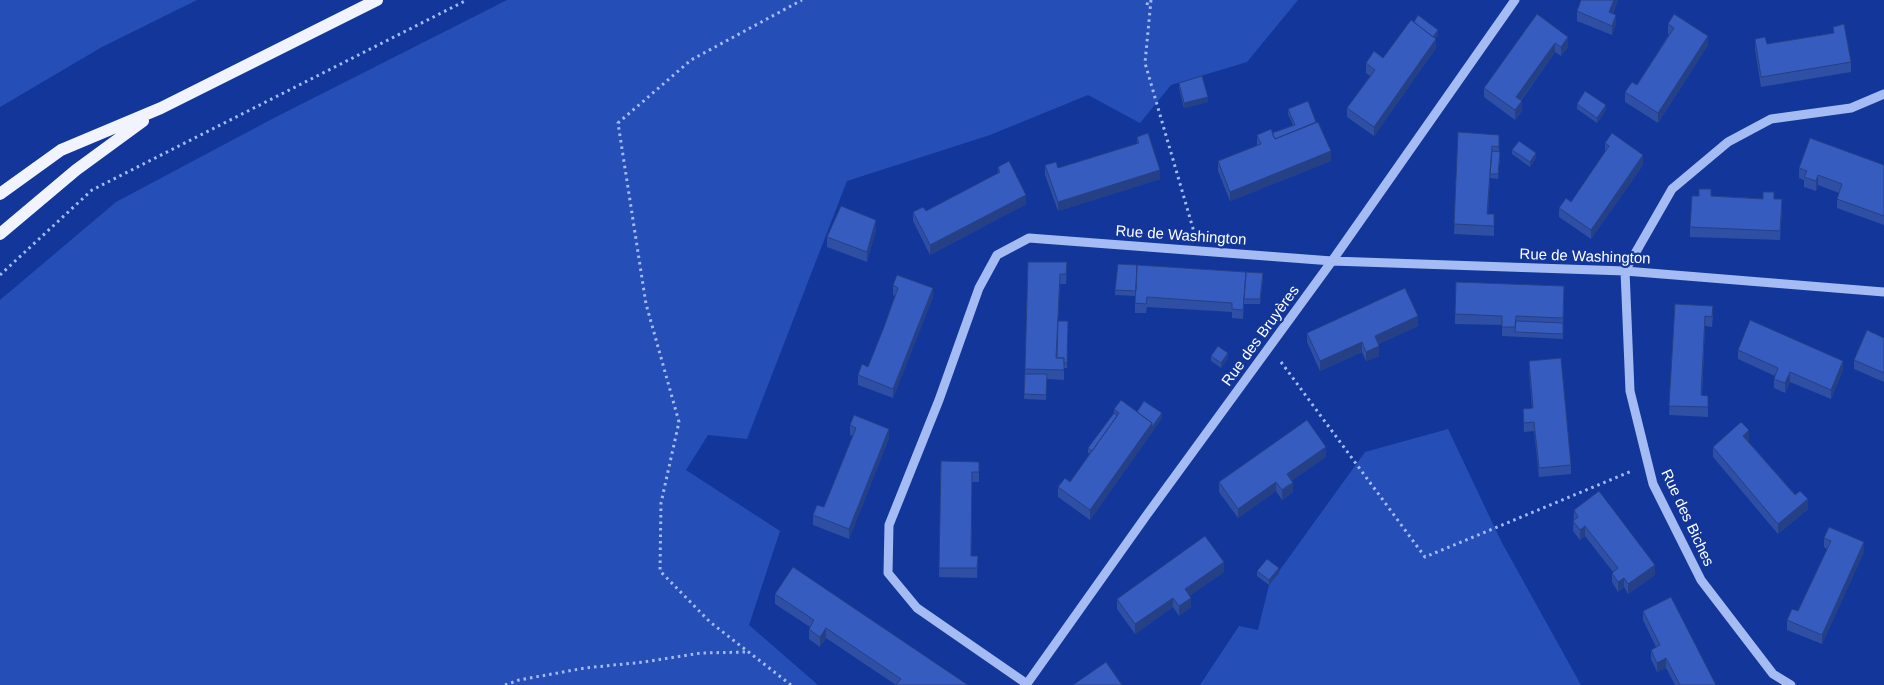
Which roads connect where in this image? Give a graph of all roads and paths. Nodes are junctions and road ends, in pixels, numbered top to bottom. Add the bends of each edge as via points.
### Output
1 (377, 0) edge
2 (467, 0) edge
3 (802, 0) edge
4 (1149, 0) edge
5 (1515, 0) edge
6 (1147, 5) dead end
7 (1884, 94) edge
8 (161, 108) junction
9 (0, 194) edge
10 (0, 234) edge
11 (1200, 251) junction
12 (1332, 261) junction
13 (1625, 271) junction
14 (0, 275) edge
15 (1884, 292) edge
16 (1270, 347) junction
17 (1648, 464) junction
18 (748, 652) junction
19 (505, 685) edge
20 (790, 685) edge
21 (1026, 685) edge
22 (1791, 685) edge

1 - 8 main road
2 - 14 path via 92,190
3 - 18 path via 691,60 618,123 646,304 680,422 661,504 660,571 710,622
4 - 6 path
4 - 11 path via 1144,63
5 - 12 street, Rue des Bruyères
7 - 13 street via 1851,108 1771,119 1728,142 1672,189
8 - 9 main road via 61,150
8 - 10 main road via 76,170
11 - 12 street, Rue de Washington
11 - 21 street, Rue de Washington via 1029,238 997,255 979,288 889,525 888,573 917,608
12 - 13 street, Rue de Washington
12 - 16 street, Rue des Bruyères
13 - 15 street, Rue de Washington
13 - 17 street, Rue des Biches via 1630,391
16 - 17 path via 1425,557
16 - 21 street, Rue des Bruyères
17 - 22 street, Rue des Biches via 1653,484 1701,580 1774,674
18 - 19 path via 701,653 585,668
18 - 20 path

